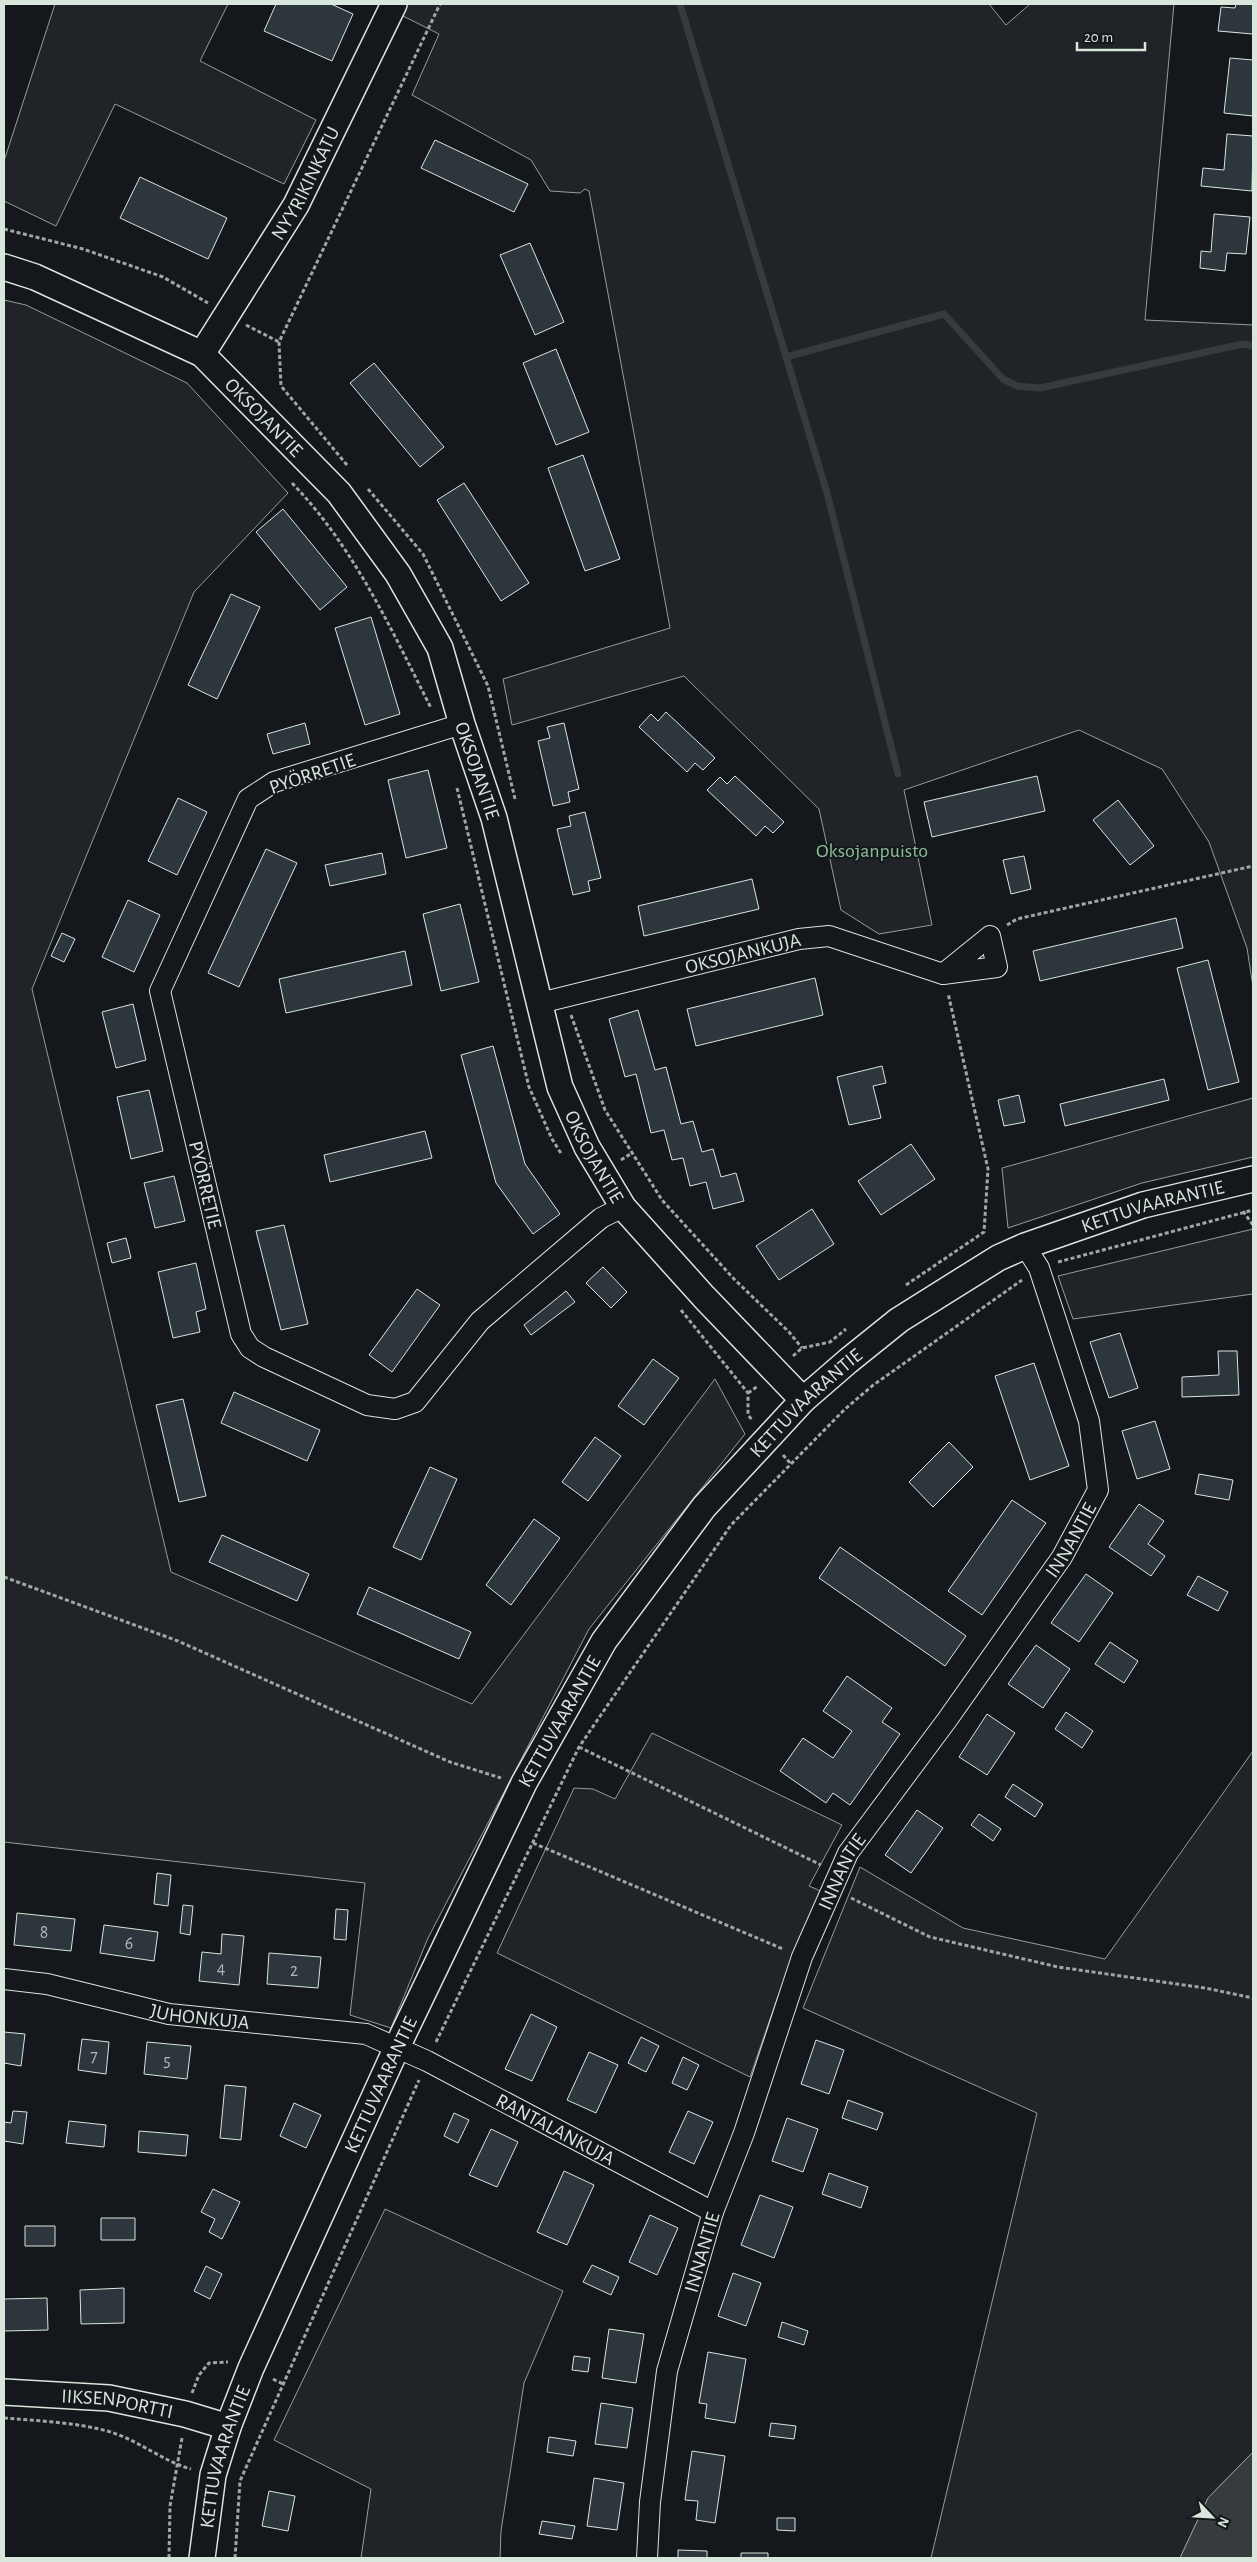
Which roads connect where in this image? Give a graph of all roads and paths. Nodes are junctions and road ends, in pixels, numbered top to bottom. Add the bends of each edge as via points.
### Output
1 (394, 4) edge
2 (440, 4) edge
3 (4, 229) edge
4 (4, 267) edge
5 (228, 314) junction
6 (202, 354) junction
7 (462, 724) junction
8 (1253, 866) edge
9 (990, 936) junction
10 (943, 974) junction
11 (540, 1003) junction
12 (1253, 1179) edge
13 (623, 1207) junction
14 (1253, 1210) edge
15 (1025, 1246) junction
16 (1038, 1268) junction
17 (905, 1286) dead end
18 (853, 1324) dead end
19 (776, 1372) junction
20 (748, 1393) dead end
21 (803, 1400) junction
22 (4, 1577) edge
23 (579, 1747) junction
24 (524, 1783) junction
25 (532, 1843) junction
26 (836, 1881) junction
27 (802, 1958) junction
28 (4, 1979) edge
29 (1253, 1998) edge
30 (397, 2047) junction
31 (427, 2061) junction
32 (714, 2212) junction
33 (4, 2392) edge
34 (4, 2418) edge
35 (228, 2427) junction
36 (213, 2475) junction
37 (240, 2481) junction
38 (202, 2558) edge
39 (235, 2558) edge
40 (647, 2558) edge

1 - 5 street, NYYRIKINKATU via 296,205
2 - 5 path via 279,342
3 - 5 path via 83,249 163,277
4 - 6 street, OKSOJANTIE via 35,277
5 - 6 street, NYYRIKINKATU
6 - 7 street, OKSOJANTIE via 339,493 398,574 440,648
7 - 11 street, OKSOJANTIE via 494,818
7 - 13 street, PYÖRRETIE via 274,782 248,799 160,991 241,1334 250,1348 264,1357 367,1405 395,1409 415,1402 480,1321 601,1218
8 - 9 path via 1017,920
9 - 10 street
9 - 10 street, OKSOJANKUJA via 997,967
10 - 11 street, OKSOJANKUJA via 829,936 799,939
10 - 17 path via 988,1168 984,1232
11 - 13 street, OKSOJANTIE via 560,1086 587,1147
12 - 15 street, KETTUVAARANTIE via 1143,1205
13 - 19 street, OKSOJANTIE
14 - 16 path
15 - 16 street, INNANTIE
15 - 21 street, KETTUVAARANTIE via 998,1258 899,1320
16 - 23 path via 876,1383 844,1410 732,1526
16 - 26 street, INNANTIE via 1089,1421 1098,1490 1062,1557 848,1853
18 - 19 path via 830,1342 802,1348
19 - 20 path
19 - 21 street, OKSOJANTIE
21 - 24 street, KETTUVAARANTIE via 704,1506 604,1640
22 - 24 path via 170,1638 450,1762 479,1773
23 - 25 path
23 - 26 path
24 - 30 street, KETTUVAARANTIE
25 - 27 path
25 - 31 path
26 - 27 street, INNANTIE
26 - 29 path via 930,1938 1058,1967
27 - 32 street, INNANTIE
28 - 30 street, JUHONKUJA via 47,1984 169,2014 366,2034
30 - 31 street, RANTALANKUJA
30 - 35 street, KETTUVAARANTIE
31 - 32 street, RANTALANKUJA
31 - 37 path
32 - 40 street, INNANTIE via 667,2371 650,2502
33 - 35 street, IIKSENPORTTI via 109,2398
34 - 36 path via 107,2431 145,2446 178,2466
35 - 36 street, KETTUVAARANTIE
36 - 37 path
36 - 38 street, KETTUVAARANTIE
37 - 39 path

